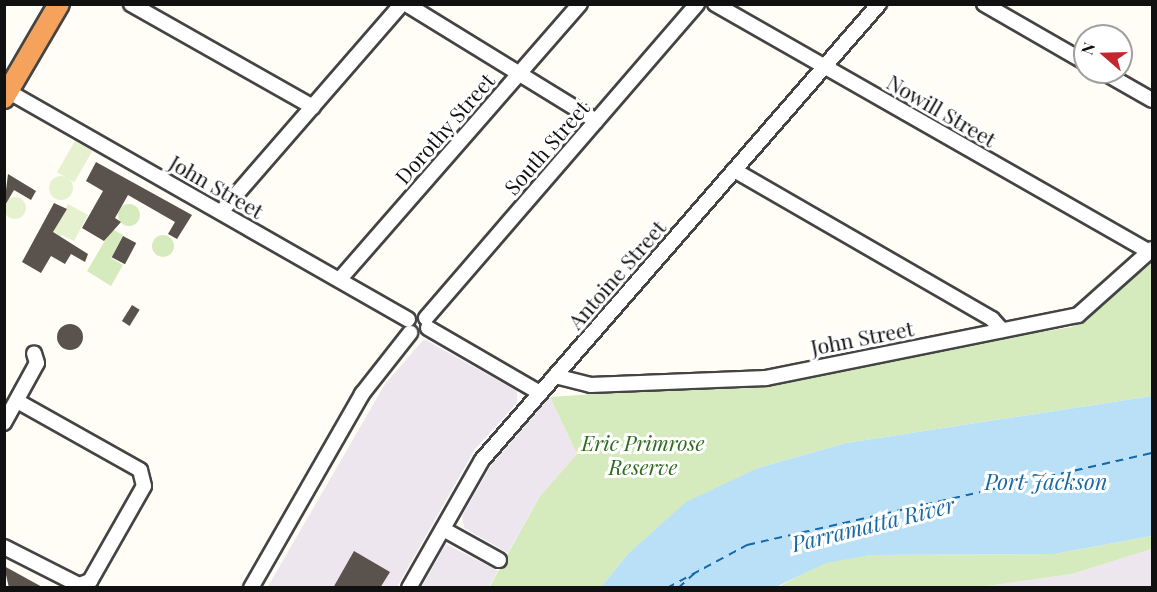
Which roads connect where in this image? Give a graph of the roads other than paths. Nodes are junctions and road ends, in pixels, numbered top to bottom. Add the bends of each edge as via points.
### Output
1 (47, 4) edge
2 (59, 4) edge
3 (131, 4) edge
4 (404, 4) edge
5 (580, 4) edge
6 (697, 4) edge
7 (715, 4) edge
8 (879, 4) edge
9 (984, 4) edge
10 (1073, 55) edge
11 (824, 67) junction
12 (519, 74) junction
13 (1124, 84) edge
14 (6, 89) edge
15 (1152, 100) edge
16 (313, 107) junction
17 (596, 121) junction
18 (734, 170) junction
19 (221, 212) junction
20 (1151, 251) edge
21 (340, 279) junction
22 (427, 323) junction
23 (409, 326) junction
24 (1002, 330) junction
25 (34, 353) dead end
26 (555, 376) junction
27 (540, 393) junction
28 (17, 401) junction
29 (4, 423) edge
30 (443, 529) junction
31 (4, 547) edge
32 (499, 560) dead end
33 (251, 588) edge
34 (410, 588) edge

1 - 14 highway
2 - 14 highway
3 - 16 street
4 - 12 street
4 - 16 street
5 - 12 street, Dorothy Street
6 - 17 street, South Street
7 - 11 street, Nowill Street
8 - 11 street, Antoine Street
9 - 10 street
11 - 18 street, Antoine Street
11 - 20 street, Nowill Street
12 - 17 street
12 - 21 street, Dorothy Street
13 - 15 street
14 - 19 street, John Street
16 - 19 street
17 - 22 street, South Street
18 - 24 street via 992,319
18 - 26 street, Antoine Street
19 - 21 street, John Street
20 - 24 street, John Street via 1082,313
21 - 23 street, John Street
22 - 23 street
22 - 27 street
23 - 33 street via 362,394
24 - 26 street, John Street via 757,378 584,385
25 - 28 street via 38,363
26 - 27 street, Antoine Street
27 - 30 street, Antoine Street via 482,460
28 - 29 street
28 - 31 street via 140,470 144,486 90,581 79,585
30 - 32 street
30 - 34 street, Antoine Street

